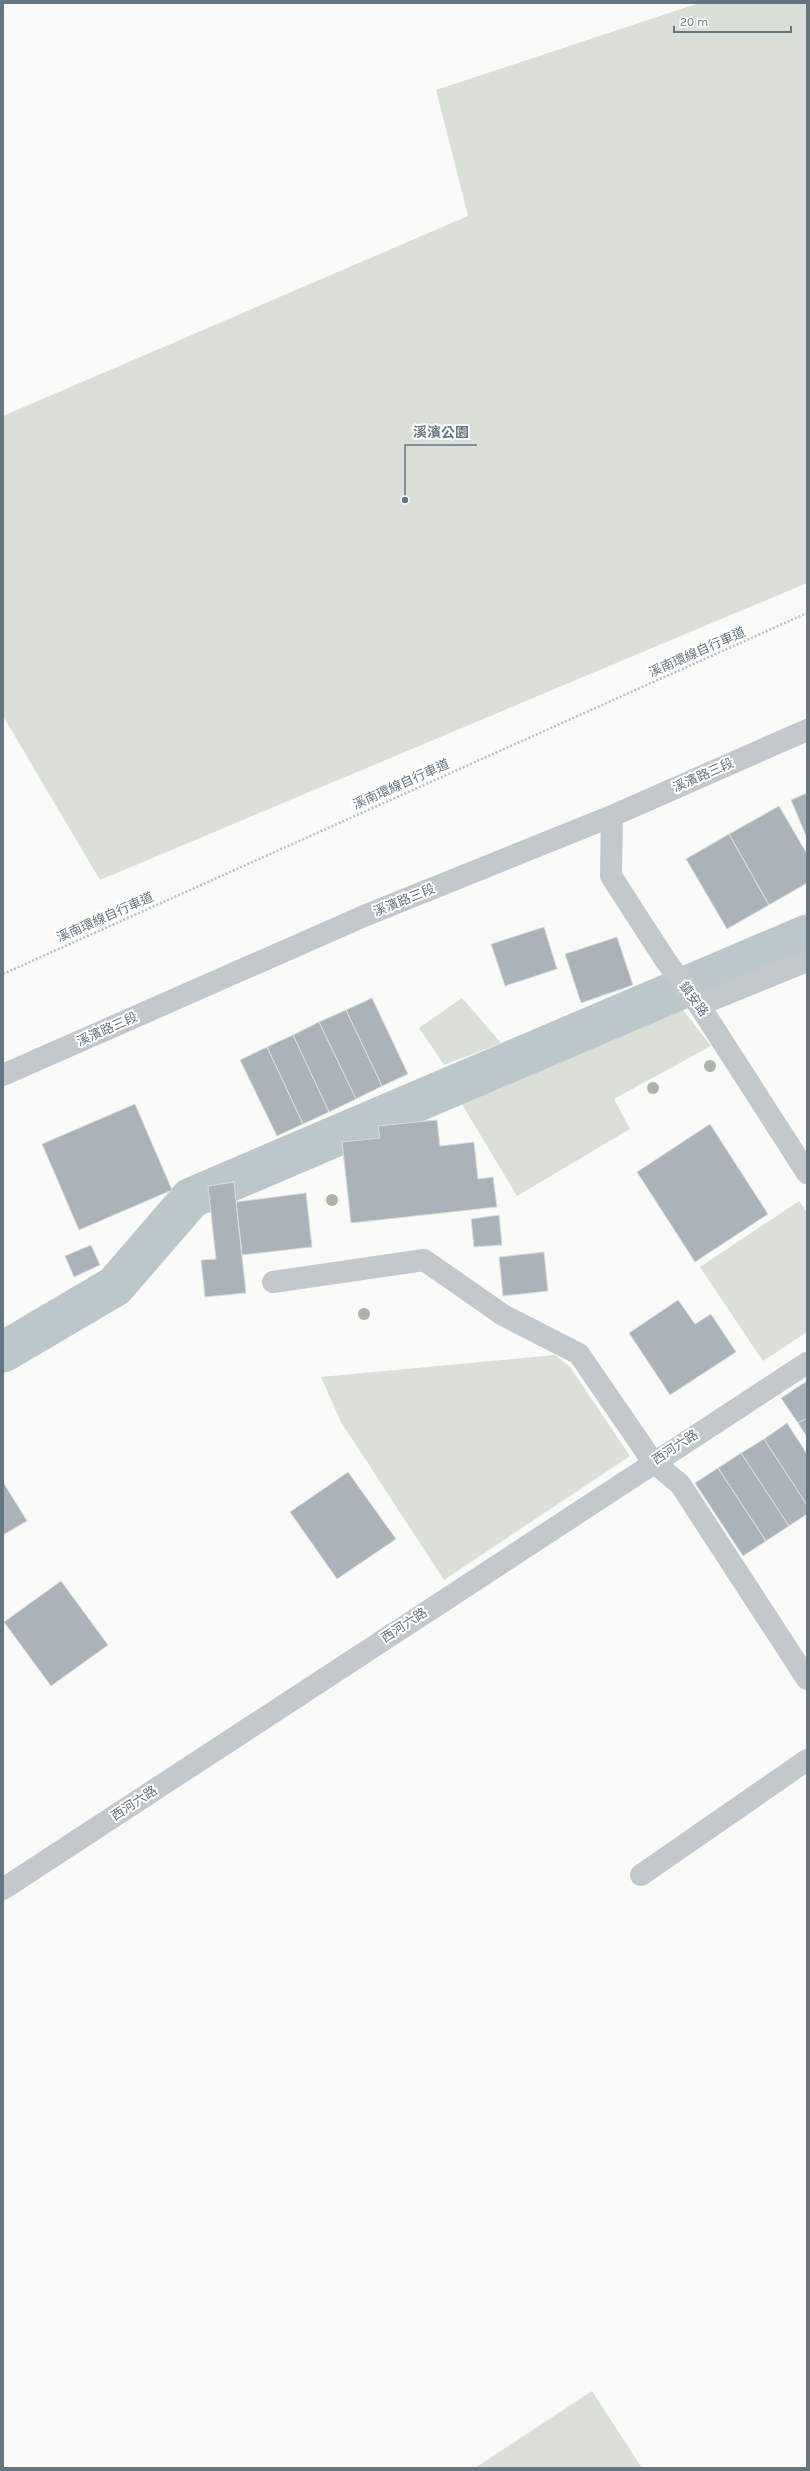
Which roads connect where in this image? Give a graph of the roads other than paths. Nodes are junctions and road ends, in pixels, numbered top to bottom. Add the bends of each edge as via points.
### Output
1 (807, 730) edge
2 (612, 816) junction
3 (807, 961) edge
4 (699, 1005) junction
5 (3, 1074) edge
6 (807, 1173) edge
7 (273, 1282) dead end
8 (807, 1363) edge
9 (653, 1462) junction
10 (807, 1680) edge
11 (807, 1760) edge
12 (640, 1875) dead end
13 (3, 1889) edge

1 - 2 street, 溪濱路三段
2 - 4 street, 鎮安路 via 611,876 666,961
2 - 5 street, 溪濱路三段 via 364,916
3 - 4 street
4 - 6 street, 鎮安路
7 - 9 street via 424,1260 503,1315 579,1354
8 - 9 street, 西河六路
9 - 10 street via 680,1484
9 - 13 street, 西河六路
11 - 12 street

